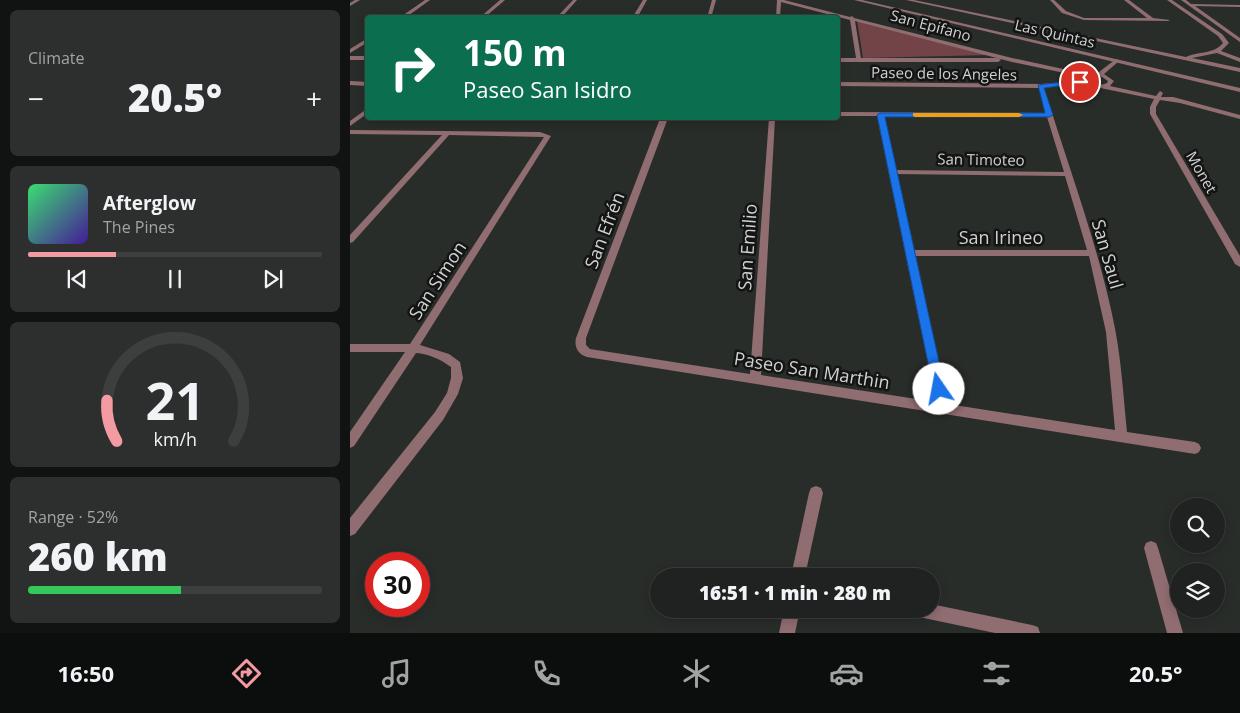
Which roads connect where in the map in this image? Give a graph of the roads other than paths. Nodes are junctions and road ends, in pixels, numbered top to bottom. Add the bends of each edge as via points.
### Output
1 (358, 0) edge
2 (428, 0) edge
3 (503, 0) edge
4 (575, 0) edge
5 (645, 0) edge
6 (714, 0) edge
7 (779, 0) edge
8 (856, 0) edge
9 (870, 0) edge
10 (908, 0) edge
11 (1052, 0) edge
12 (1126, 0) edge
13 (1169, 0) edge
14 (1183, 0) edge
15 (863, 2) junction
16 (350, 5) edge
17 (1190, 5) junction
18 (1240, 6) edge
19 (1198, 11) junction
20 (1240, 12) edge
21 (406, 15) edge
22 (485, 15) edge
23 (561, 15) edge
24 (636, 15) edge
25 (710, 15) edge
26 (778, 15) edge
27 (852, 17) junction
28 (1152, 20) junction
29 (1168, 20) dead end
30 (1240, 40) edge
31 (365, 41) edge
32 (1226, 43) junction
33 (1240, 44) edge
34 (350, 51) edge
35 (1216, 52) junction
36 (350, 58) edge
37 (365, 58) edge
38 (1184, 58) junction
39 (840, 60) edge
40 (859, 60) junction
41 (1012, 60) junction
42 (1240, 60) edge
43 (1116, 61) junction
44 (1240, 70) edge
45 (1077, 74) junction
46 (1100, 74) junction
47 (1111, 81) junction
48 (1080, 82) junction
49 (350, 84) edge
50 (365, 84) edge
51 (840, 84) edge
52 (1041, 86) junction
53 (1105, 86) junction
54 (1240, 90) edge
55 (1158, 96) junction
56 (365, 112) edge
57 (840, 114) edge
58 (880, 115) junction
59 (1049, 115) junction
60 (1240, 117) edge
61 (663, 120) edge
62 (772, 120) edge
63 (350, 124) edge
64 (350, 132) edge
65 (448, 132) junction
66 (892, 172) junction
67 (1069, 174) junction
68 (350, 240) edge
69 (910, 253) junction
70 (1092, 253) junction
71 (1240, 264) edge
72 (350, 348) edge
73 (413, 348) junction
74 (587, 353) joint
75 (755, 378) junction
76 (943, 408) junction
77 (1121, 435) junction
78 (350, 442) edge
79 (1195, 448) dead end
80 (816, 493) dead end
81 (350, 529) edge
82 (1151, 548) dead end
83 (800, 568) edge
84 (940, 613) edge
85 (790, 618) edge
86 (787, 633) edge
87 (1032, 633) edge
88 (1175, 633) edge

1 - 16 street
2 - 21 street
3 - 22 street
4 - 23 street
5 - 24 street
6 - 25 street
7 - 26 street
7 - 27 street, San Epifano
8 - 15 street, Las Quintas
9 - 15 street
10 - 38 street, Las Quintas
11 - 28 street via 1064,12 1084,19
12 - 28 street
13 - 32 street via 1220,35
14 - 17 street
15 - 43 street, Las Quintas
17 - 18 street
17 - 19 street
19 - 20 street
19 - 30 street
27 - 40 street
27 - 41 street, San Epifano
28 - 29 street
31 - 34 street
32 - 33 street
32 - 35 street
35 - 38 street
35 - 42 street
36 - 37 street
38 - 44 street, Las Quintas
39 - 40 street
40 - 41 street
41 - 45 street, San Epifano
43 - 46 street
43 - 54 street, Las Quintas
45 - 46 street, San Epifano
45 - 48 street
46 - 47 street
47 - 53 street
47 - 55 street
48 - 52 street, Paseo de los Angeles
48 - 53 street, Paseo de los Angeles
49 - 50 street
51 - 52 street, Paseo de los Angeles
52 - 59 street, San Saul
53 - 55 street, Paseo de los Angeles
55 - 60 street
55 - 71 street, Monet via 1153,114
56 - 63 street
57 - 58 street
58 - 59 street
58 - 66 street
59 - 67 street, San Saul
61 - 74 street, San Efrén via 580,338 579,344
62 - 75 street, San Emilio
64 - 65 street
65 - 68 street
65 - 73 street, San Simon via 547,134 548,139
66 - 67 street, San Timoteo
66 - 69 street
67 - 70 street, San Saul
69 - 70 street, San Irineo
69 - 76 street
70 - 77 street, San Saul via 1111,338
72 - 73 street
73 - 78 street, San Simon
73 - 81 street via 447,357 456,366 457,378 452,394 439,416
74 - 75 street, Paseo San Marthin
75 - 76 street, Paseo San Marthin
76 - 77 street, Paseo San Marthin
77 - 79 street, Paseo San Marthin
80 - 83 street
82 - 88 street
84 - 87 street
85 - 86 street

